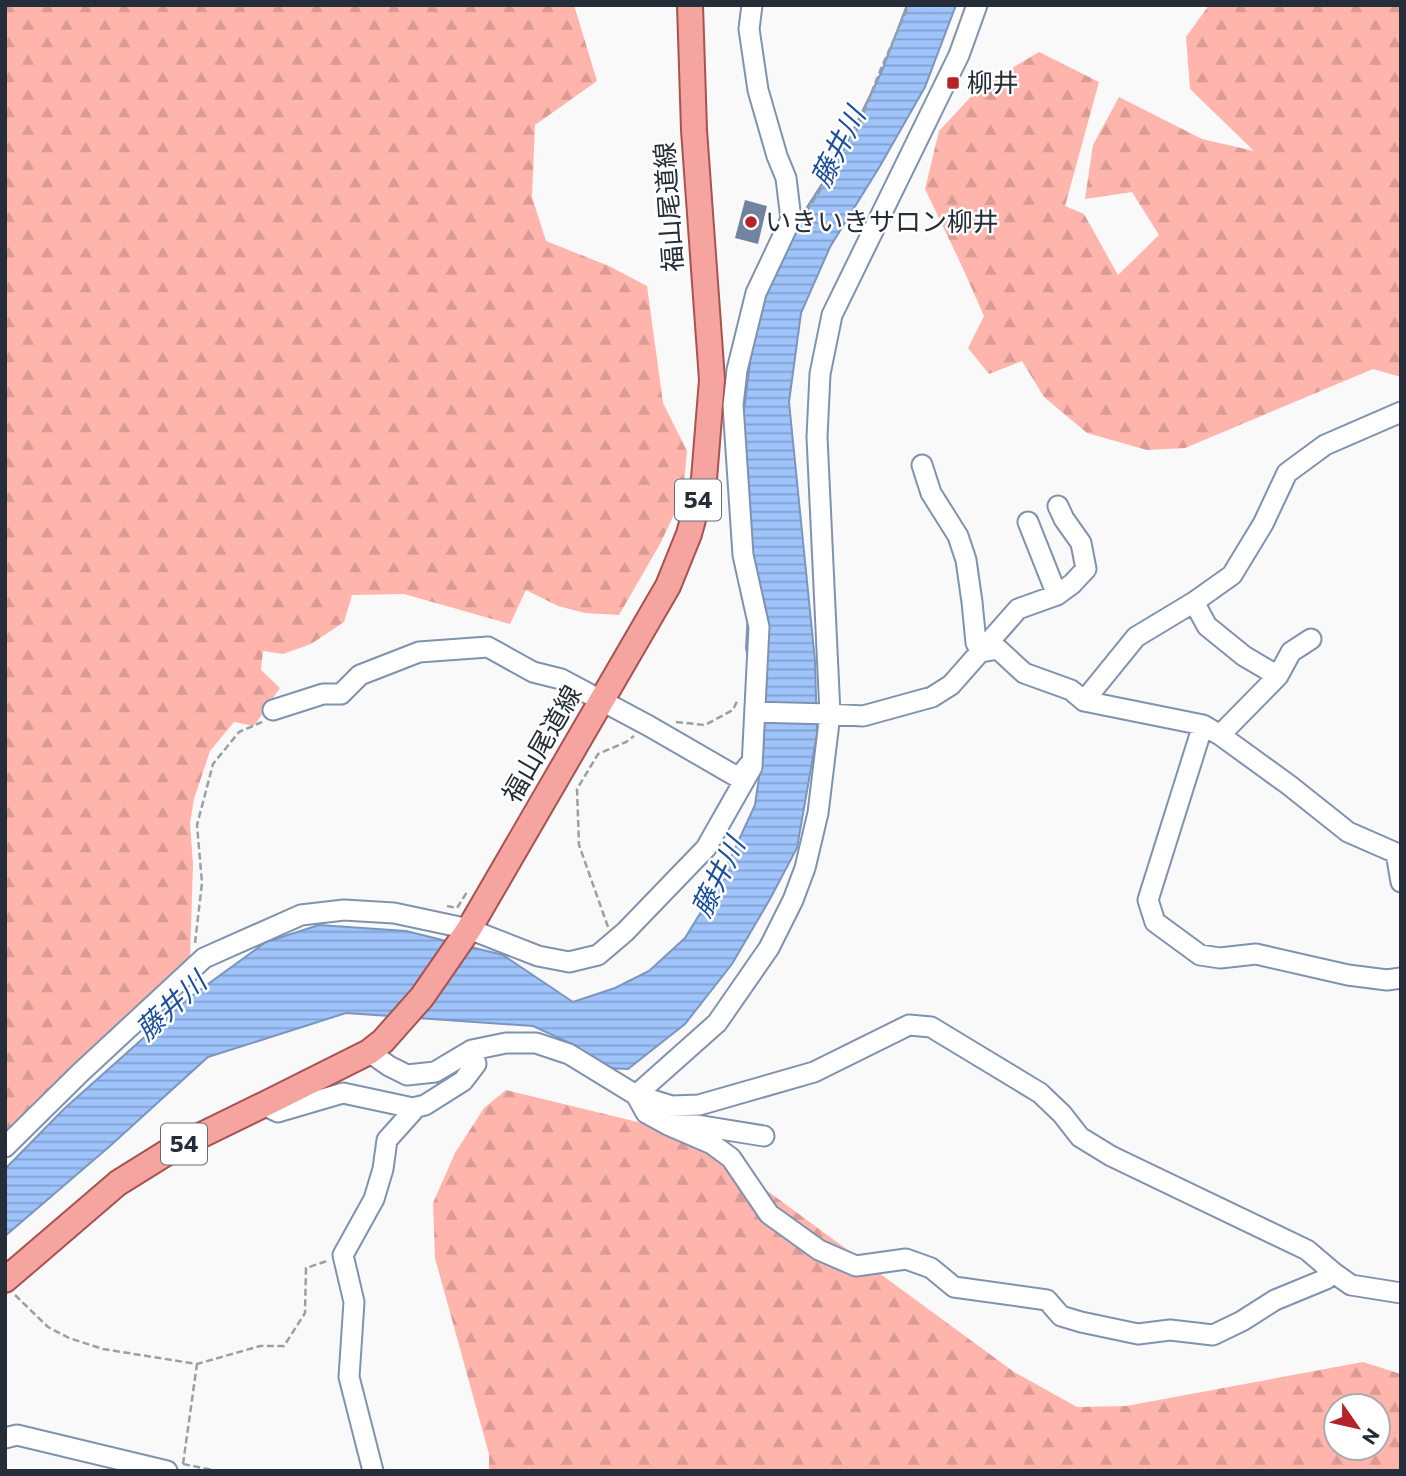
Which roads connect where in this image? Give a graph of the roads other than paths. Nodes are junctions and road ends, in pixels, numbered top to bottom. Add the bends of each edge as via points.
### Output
1 (690, 5) edge
2 (752, 5) edge
3 (977, 5) edge
4 (712, 380) junction
5 (733, 405) junction
6 (1401, 412) edge
7 (922, 465) dead end
8 (1058, 506) dead end
9 (1028, 522) dead end
10 (1057, 595) junction
11 (1194, 602) junction
12 (1311, 639) dead end
13 (981, 652) junction
14 (1278, 676) junction
15 (602, 701) junction
16 (1084, 701) junction
17 (273, 710) road end
18 (755, 712) junction
19 (830, 714) junction
20 (1203, 726) junction
21 (1220, 735) junction
22 (752, 766) junction
23 (1399, 852) edge
24 (1401, 882) edge
25 (466, 933) junction
26 (1401, 978) edge
27 (376, 1046) junction
28 (472, 1050) junction
29 (636, 1095) junction
30 (263, 1105) junction
31 (413, 1108) junction
32 (668, 1125) junction
33 (764, 1136) dead end
34 (5, 1147) edge
35 (1334, 1273) junction
36 (10, 1287) edge
37 (1400, 1289) edge
38 (5, 1438) edge
39 (167, 1471) edge
40 (373, 1471) edge

1 - 4 main road, 福山尾道線 / 54
2 - 5 street via 749,29 758,90 786,178 791,219 756,293
3 - 19 street via 959,55 832,315 820,374 817,437
4 - 5 street
4 - 15 main road, 福山尾道線 / 54 via 704,479 690,534 668,586
5 - 18 street via 743,555 759,627
6 - 11 street via 1325,445 1287,473 1232,575
7 - 13 street via 931,494 958,536 966,560
8 - 10 street via 1081,543 1086,569
9 - 10 street
10 - 13 street via 1018,609
11 - 14 street via 1207,626
11 - 16 street via 1136,636
12 - 14 street via 1291,652
13 - 16 street via 998,649 1024,673 1071,690
13 - 19 street via 951,685 932,696 863,716
14 - 21 street
15 - 17 street via 488,647 419,652 360,675 341,694 323,694
15 - 22 street via 739,778
15 - 25 main road, 福山尾道線 / 54
16 - 20 street
18 - 19 street
18 - 22 street
19 - 29 street via 818,813 805,868 769,948 717,1023
20 - 21 street
20 - 26 street via 1148,900 1155,922 1200,955 1256,954 1348,975
21 - 23 street via 1348,832
22 - 25 street via 706,848 598,955 569,962
23 - 24 street
25 - 27 main road, 福山尾道線 / 54 via 422,997
25 - 34 street via 394,913 344,910 300,915 204,958
27 - 28 street via 389,1066 407,1075 435,1072
27 - 30 main road, 福山尾道線 / 54
28 - 29 street via 536,1043 569,1054
28 - 31 street via 476,1064 463,1081
29 - 32 street via 646,1113
29 - 35 street via 672,1106 699,1105 814,1072 909,1025 931,1027 1040,1093 1080,1137 1111,1156 1307,1250
30 - 31 street via 278,1112 343,1093
30 - 36 main road, 福山尾道線 / 54 via 171,1150 118,1183
31 - 40 street via 387,1140 374,1199 342,1255 354,1302 349,1377
32 - 33 street
32 - 35 street via 712,1144 731,1158 769,1213 819,1250 856,1266 905,1259 931,1268 954,1287 1046,1300 1061,1316 1081,1322 1139,1334 1170,1330 1213,1335
35 - 37 street via 1351,1285
38 - 39 street via 17,1435

